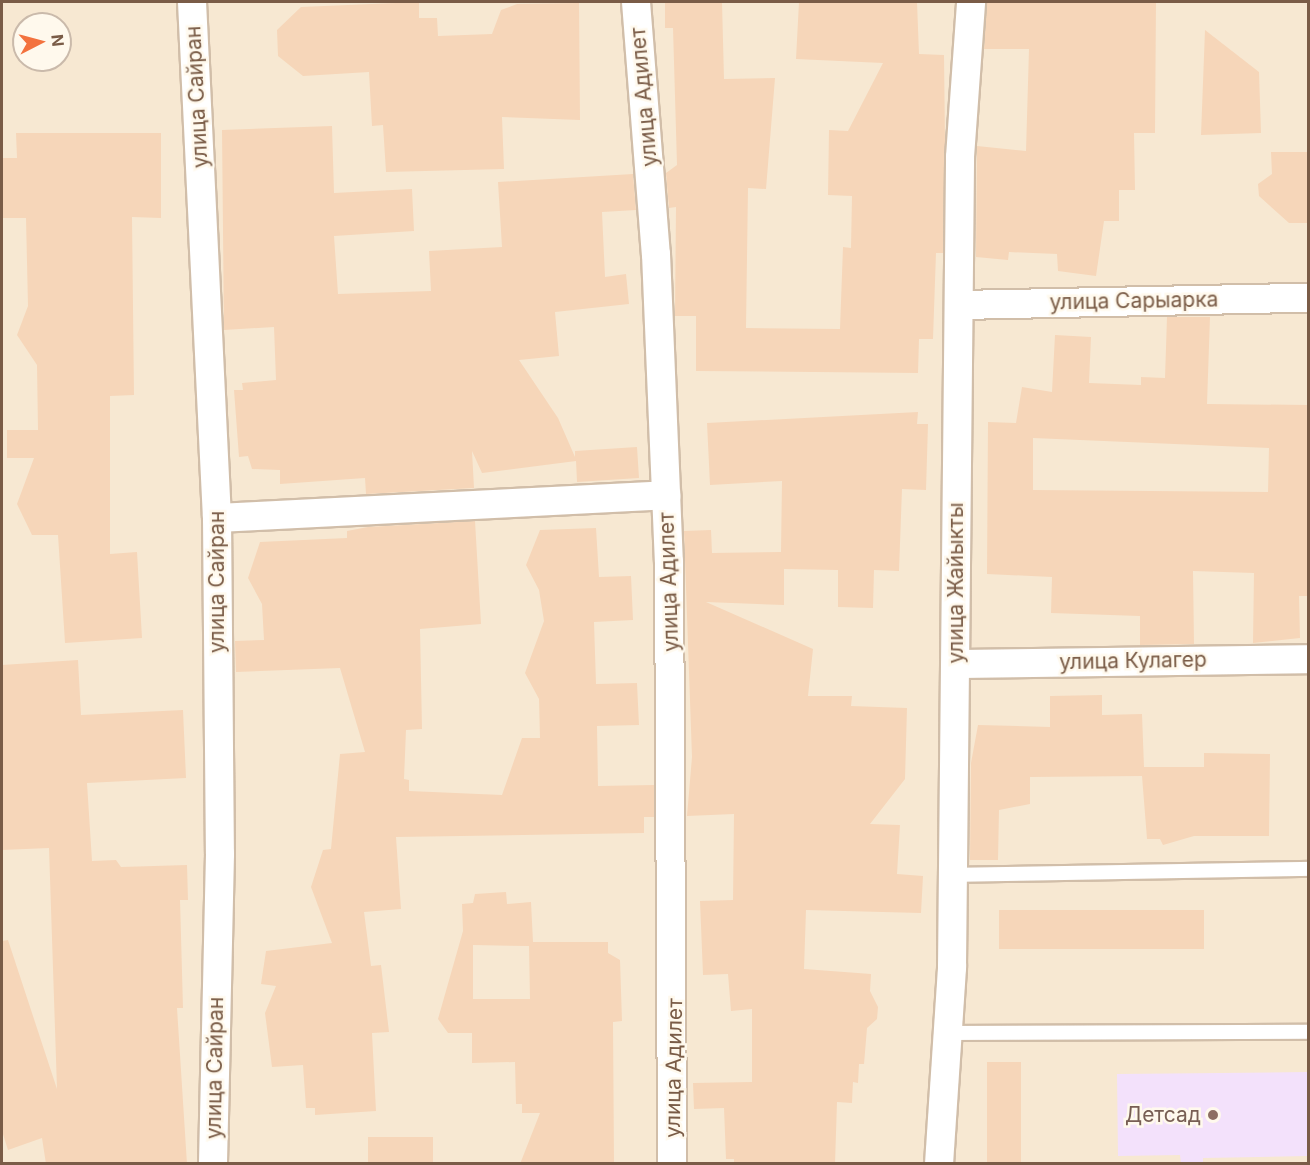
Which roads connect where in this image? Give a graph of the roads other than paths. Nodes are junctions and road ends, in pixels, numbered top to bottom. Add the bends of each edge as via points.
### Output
1 (192, 2) edge
2 (636, 2) edge
3 (971, 2) edge
4 (1308, 298) edge
5 (960, 305) junction
6 (666, 495) junction
7 (217, 518) junction
8 (1308, 658) edge
9 (957, 664) junction
10 (1308, 869) edge
11 (954, 875) junction
12 (1308, 1032) edge
13 (948, 1033) junction
14 (213, 1164) edge
15 (672, 1164) edge
16 (939, 1164) edge

1 - 7 street, улица Сайран
2 - 6 street, улица Адилет via 656,254
3 - 5 street, улица Жайыкты via 960,157
4 - 5 street, улица Сарыарка
5 - 9 street, улица Жайыкты
6 - 7 street
6 - 15 street, улица Адилет via 674,774
7 - 14 street, улица Сайран via 220,854
8 - 9 street, улица Кулагер
9 - 11 street, улица Жайыкты
10 - 11 lane
11 - 13 street, улица Жайыкты
12 - 13 lane
13 - 16 street, улица Жайыкты

